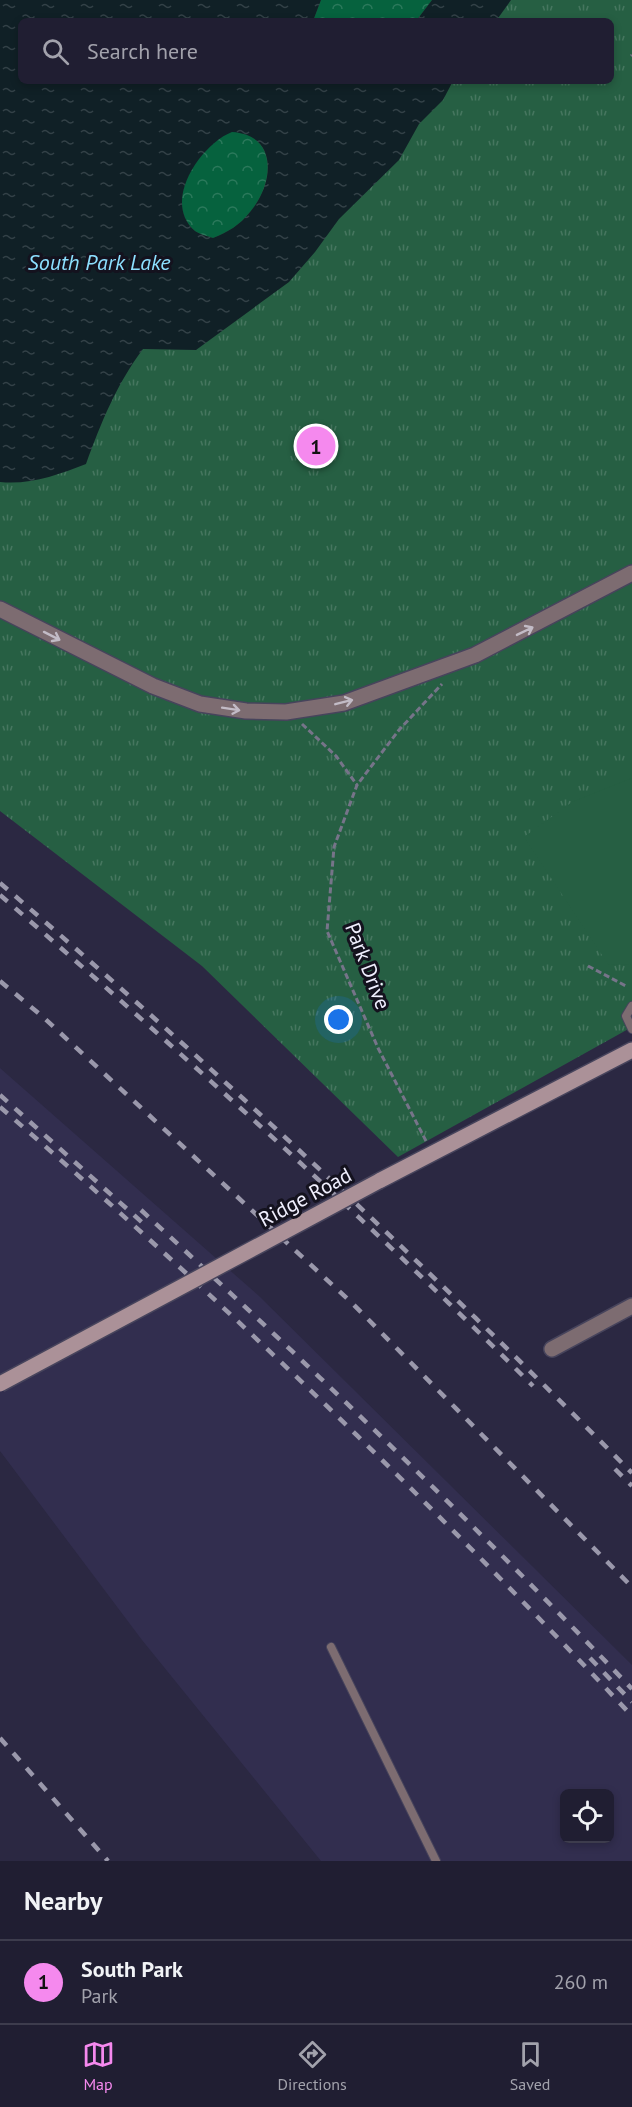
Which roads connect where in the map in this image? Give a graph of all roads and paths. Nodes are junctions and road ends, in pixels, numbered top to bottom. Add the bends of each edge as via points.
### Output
1 (632, 573) edge
2 (0, 609) edge
3 (442, 683) dead end
4 (286, 712) junction
5 (357, 785) junction
6 (588, 966) dead end
7 (626, 986) dead end
8 (632, 1006) edge
9 (632, 1029) edge
10 (632, 1050) edge
11 (432, 1153) junction
12 (632, 1306) edge
13 (552, 1349) dead end
14 (0, 1384) edge
15 (331, 1647) dead end
16 (436, 1861) edge

4 -> 1 street via 344,703 475,655
2 -> 4 street via 153,686 200,704
3 - 5 path, Park Drive
4 - 5 path via 315,734
5 - 11 path, Park Drive via 334,847 327,931 378,1048
6 - 7 path
8 - 9 lane via 626,1016
10 - 11 main road, Ridge Road
11 - 14 main road, Ridge Road, bridge
12 - 13 street
15 - 16 lane

